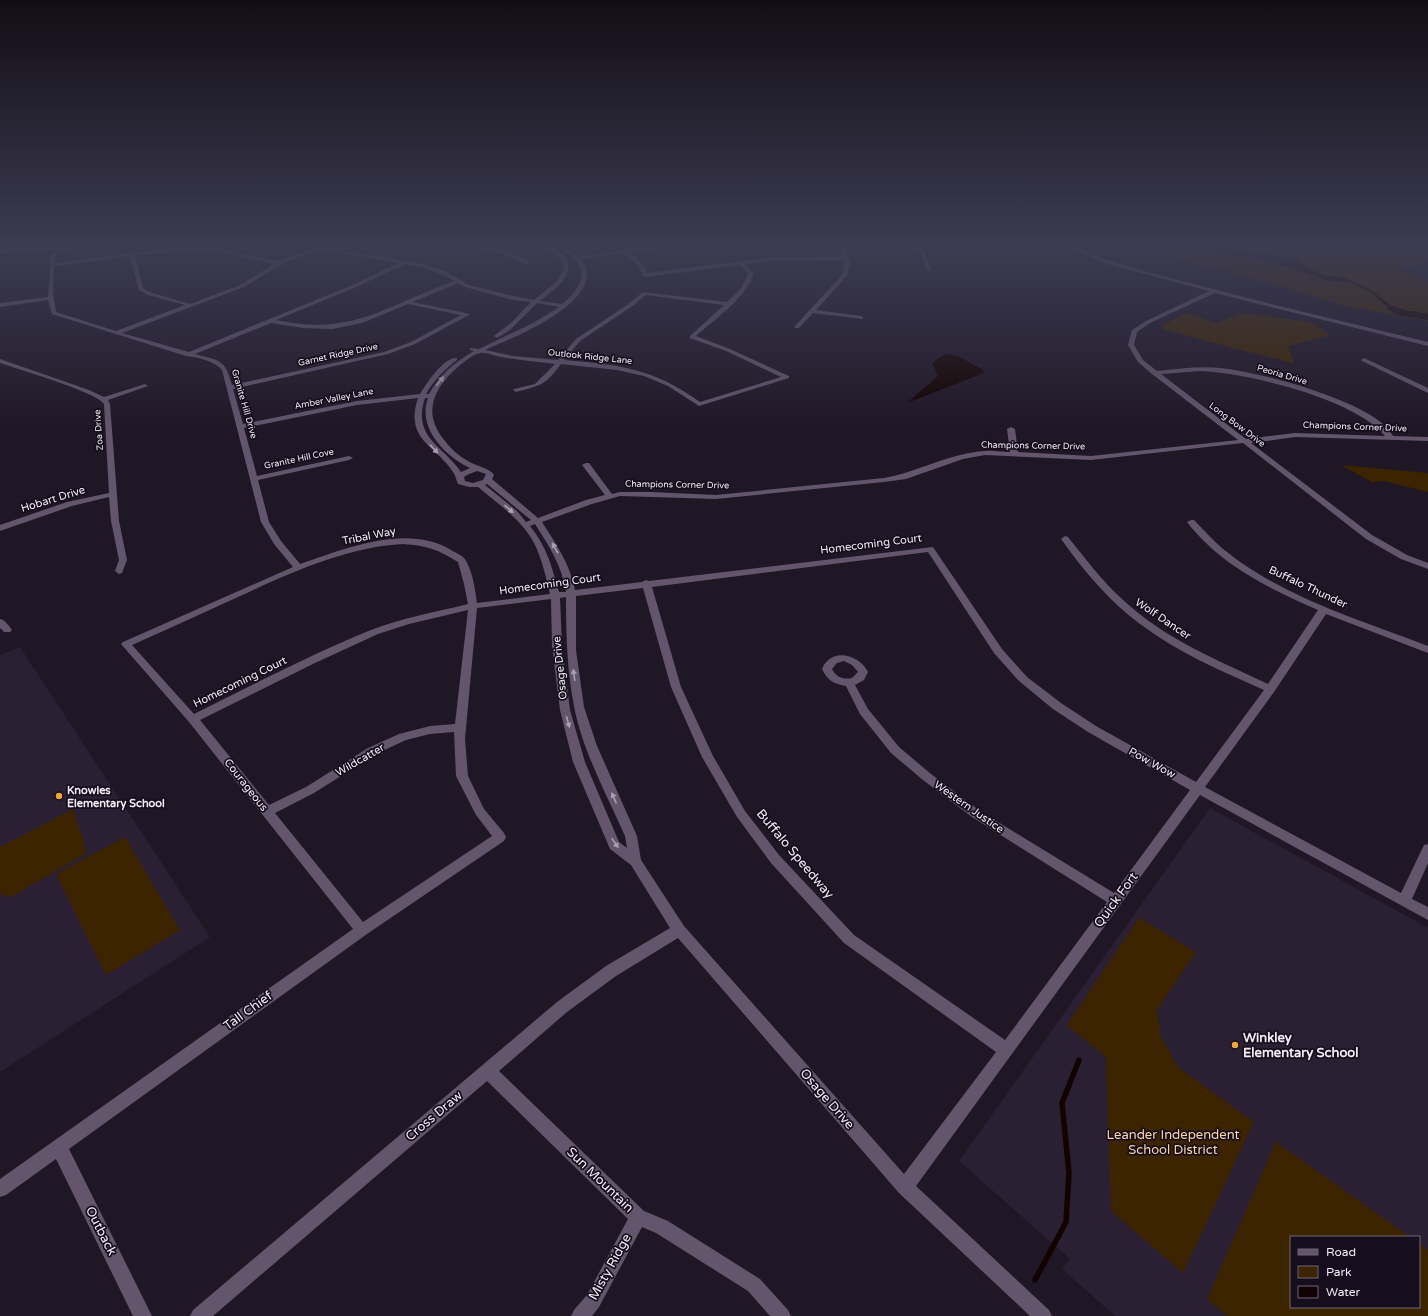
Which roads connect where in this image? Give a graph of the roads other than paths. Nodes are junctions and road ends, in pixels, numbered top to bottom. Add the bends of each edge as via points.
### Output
1 (51, 307) edge
2 (183, 307) edge
3 (303, 307) edge
4 (394, 307) edge
5 (430, 307) edge
6 (530, 307) edge
7 (562, 307) edge
8 (627, 307) edge
9 (723, 307) edge
10 (815, 307) edge
11 (1181, 307) edge
12 (1278, 307) edge
13 (812, 311) junction
14 (861, 318) dead end
15 (271, 321) junction
16 (797, 327) dead end
17 (116, 333) junction
18 (1428, 344) edge
19 (475, 350) junction
20 (188, 355) junction
21 (1364, 360) dead end
22 (0, 361) edge
23 (558, 363) junction
24 (9, 364) junction
25 (0, 368) edge
26 (1154, 373) junction
27 (145, 386) dead end
28 (229, 388) junction
29 (516, 390) dead end
30 (1428, 391) edge
31 (422, 396) junction
32 (432, 396) junction
33 (104, 399) junction
34 (240, 427) junction
35 (1012, 429) dead end
36 (1392, 439) junction
37 (1428, 439) edge
38 (1244, 442) junction
39 (1014, 454) junction
40 (349, 458) dead end
41 (586, 465) dead end
42 (478, 469) junction
43 (460, 477) junction
44 (253, 479) junction
45 (484, 482) junction
46 (113, 494) junction
47 (610, 496) junction
48 (537, 521) junction
49 (1191, 522) dead end
50 (525, 525) junction
51 (0, 528) edge
52 (1064, 539) dead end
53 (930, 548) joint
54 (1428, 566) edge
55 (298, 568) junction
56 (119, 571) dead end
57 (646, 583) junction
58 (571, 593) junction
59 (555, 595) junction
60 (473, 606) junction
61 (1324, 609) junction
62 (0, 622) edge
63 (7, 630) dead end
64 (126, 644) joint
65 (1428, 650) edge
66 (849, 683) dead end
67 (1270, 689) junction
68 (193, 719) junction
69 (460, 728) junction
70 (1197, 788) junction
71 (267, 812) junction
72 (500, 837) joint
73 (1428, 849) edge
74 (635, 861) junction
75 (1116, 901) junction
76 (1404, 901) junction
77 (1428, 914) edge
78 (362, 930) junction
79 (679, 930) junction
80 (1005, 1049) junction
81 (487, 1070) junction
82 (59, 1147) junction
83 (905, 1187) junction
84 (0, 1189) edge
85 (638, 1217) junction
86 (144, 1316) edge
87 (199, 1316) edge
88 (580, 1316) edge
89 (782, 1316) edge
90 (1043, 1316) edge

1 - 17 street, Granite Hill Drive via 54,312
2 - 17 street
3 - 15 street
4 - 15 street via 341,326 307,328
5 - 28 street, Garnet Ridge Drive via 467,314 413,343 386,353
6 - 19 street via 507,330
7 - 19 street via 543,319
8 - 23 street via 590,331 572,346
9 - 23 street, Outlook Ridge Lane via 692,336 786,377 699,404 683,392 639,372
10 - 13 street
11 - 26 street, Long Bow Drive via 1134,331 1131,345 1140,361
12 - 18 street
13 - 14 street
13 - 16 street
15 - 20 street
17 - 20 street, Granite Hill Drive
19 - 23 street, Outlook Ridge Lane via 507,358
19 - 31 street via 459,356 440,369 432,377
32 -> 19 street via 435,388 450,370
20 - 28 street, Granite Hill Drive via 221,365 225,370
21 - 30 street
22 - 24 street, Zoa Drive
23 - 29 street via 536,386
24 - 25 street
24 - 33 street, Zoa Drive
26 - 36 street, Peoria Drive via 1221,370 1273,381 1354,409 1381,426
26 - 38 street, Long Bow Drive
27 - 33 street
28 - 34 street, Granite Hill Drive
31 - 32 street, Amber Valley Lane
31 - 34 street, Amber Valley Lane via 392,397
31 -> 43 street via 418,414 425,439 456,469
32 - 42 street via 428,417 437,436 451,452
33 - 46 street, Zoa Drive via 107,404
34 - 44 street, Granite Hill Drive
35 - 39 street
36 - 37 street, Champions Corner Drive
36 - 38 street, Champions Corner Drive via 1303,435
38 - 39 street, Champions Corner Drive via 1091,458
38 - 54 street, Long Bow Drive via 1369,537 1404,557
39 - 47 street, Champions Corner Drive via 985,453 962,457 903,477 777,492 716,498 651,494
40 - 44 street, Granite Hill Cove
41 - 47 street
42 - 43 street
42 - 45 street via 489,472 490,477
43 - 45 street via 464,484
44 - 55 street, Granite Hill Drive via 265,522
45 - 48 street, Osage Drive
45 -> 50 street, Osage Drive
46 - 51 street, Hobart Drive via 70,504
46 - 56 street, Zoa Drive via 115,521 123,560
47 - 48 street, Champions Corner Drive
48 - 50 street, Champions Corner Drive
58 -> 48 street, Osage Drive via 568,576 558,553
49 - 61 street, Buffalo Thunder via 1227,557 1265,582
50 - 59 street, Osage Drive via 538,542 545,558
52 - 67 street, Wolf Dancer via 1126,609 1153,629 1189,651
53 - 57 street, Homecoming Court
53 - 70 street, Pow Wow via 998,651 1023,679 1092,729
55 - 60 street, Tribal Way via 363,547 403,541 426,543 443,549 462,561
55 - 64 street, Tribal Way
57 - 58 street, Homecoming Court
57 - 80 street, Buffalo Speedway via 676,687 708,757 741,814 775,859 849,939
58 - 59 street, Homecoming Court
74 -> 58 street, Osage Drive via 631,836 591,746 579,707 571,650
59 - 60 street, Homecoming Court
59 -> 74 street, Osage Drive via 557,646 565,710 579,762 614,845
60 - 68 street, Homecoming Court via 375,632
60 - 69 street, Tribal Way
61 - 65 street, Buffalo Thunder
61 - 67 street, Quick Fort
62 - 63 street
64 - 68 street, Courageous
66 - 75 street, Western Justice via 864,711 895,750 927,777 976,814
67 - 70 street, Quick Fort
68 - 71 street, Courageous
69 - 71 street, Wildcatter via 430,730 403,736 372,751 310,790
69 - 72 street, Tribal Way via 462,776 480,812
70 - 75 street, Quick Fort
70 - 76 street, Pow Wow
71 - 78 street, Courageous
72 - 78 street, Tall Chief
73 - 76 street
74 - 79 street, Osage Drive
75 - 80 street, Quick Fort
76 - 77 street, Pow Wow
78 - 82 street, Tall Chief
79 - 81 street, Cross Draw via 611,971 562,1007
79 - 83 street, Osage Drive
80 - 83 street, Quick Fort
81 - 85 street, Sun Mountain
81 - 87 street, Cross Draw
82 - 84 street, Tall Chief
82 - 86 street, Outback
83 - 90 street, Osage Drive
85 - 88 street, Misty Ridge via 593,1301
85 - 89 street, Sun Mountain via 662,1227 754,1285

